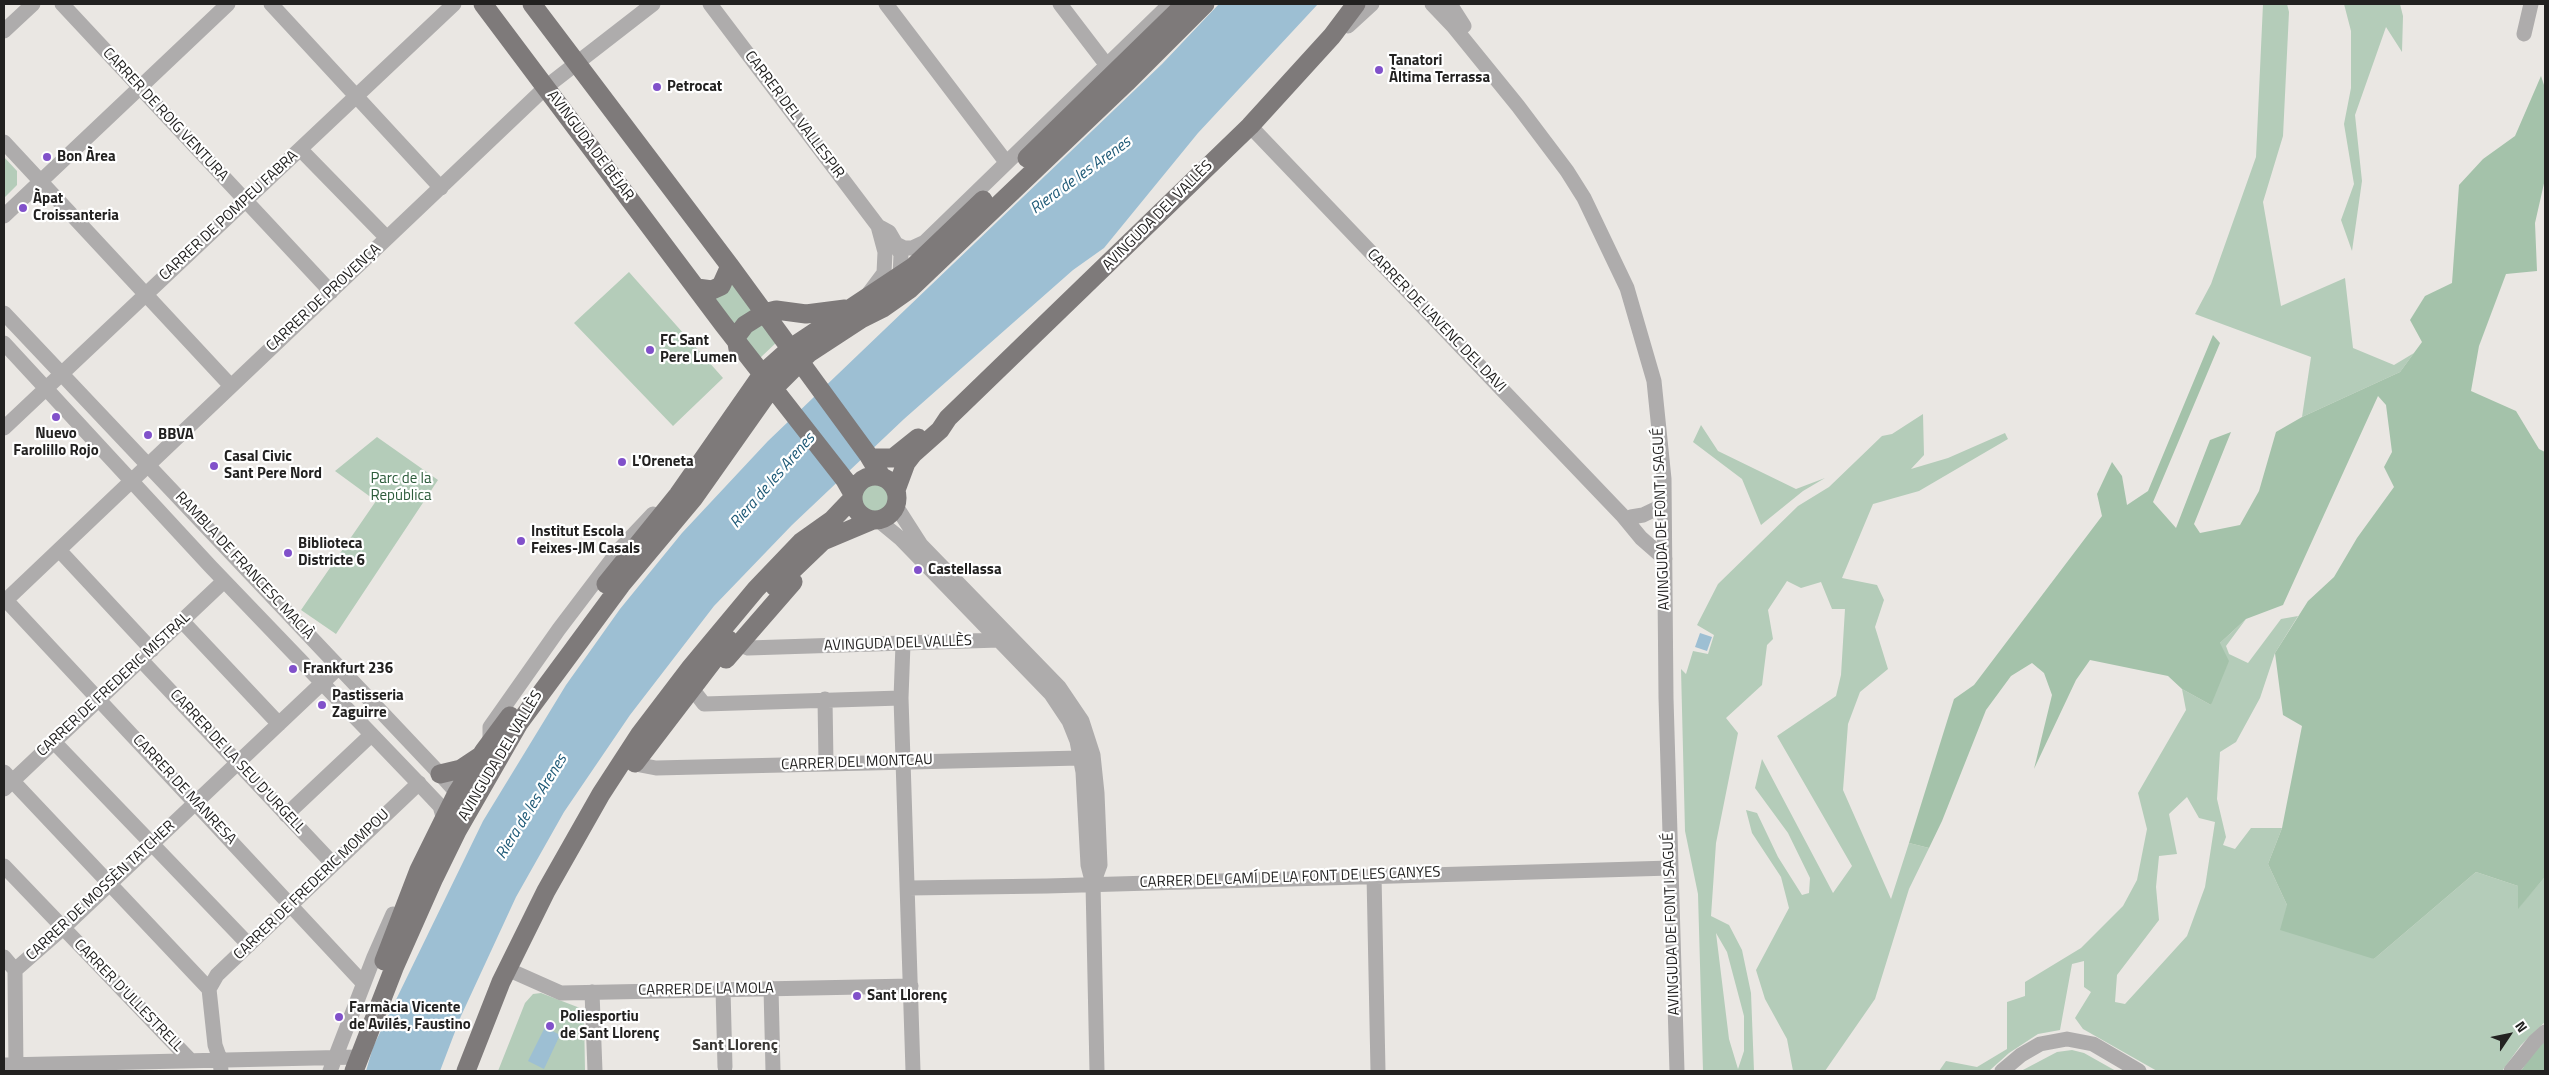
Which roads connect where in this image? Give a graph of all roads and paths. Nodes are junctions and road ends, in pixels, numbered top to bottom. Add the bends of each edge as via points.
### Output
1 (33, 4) edge
2 (62, 4) edge
3 (228, 4) edge
4 (271, 4) edge
5 (454, 4) edge
6 (483, 4) edge
7 (532, 4) edge
8 (652, 4) edge
9 (710, 4) edge
10 (886, 4) edge
11 (1060, 4) edge
12 (1170, 4) edge
13 (1185, 4) edge
14 (1204, 4) edge
15 (1356, 4) edge
16 (1372, 4) edge
17 (2531, 4) edge
18 (1439, 5) edge
19 (4, 31) edge
20 (1176, 33) junction
21 (2524, 34) dead end
22 (1332, 36) junction
23 (576, 61) junction
24 (1110, 70) junction
25 (546, 87) junction
26 (138, 88) junction
27 (358, 96) junction
28 (1250, 126) junction
29 (1075, 129) junction
30 (4, 142) edge
31 (300, 149) junction
32 (1006, 162) junction
33 (40, 181) junction
34 (441, 188) junction
35 (245, 200) junction
36 (4, 216) edge
37 (878, 226) junction
38 (387, 238) junction
39 (925, 242) junction
40 (896, 244) junction
41 (730, 266) junction
42 (896, 276) junction
43 (696, 288) junction
44 (331, 292) junction
45 (146, 295) junction
46 (859, 309) junction
47 (770, 312) junction
48 (4, 313) edge
49 (733, 338) junction
50 (825, 342) junction
51 (5, 348) edge
52 (795, 354) junction
53 (61, 373) junction
54 (769, 380) junction
55 (230, 385) junction
56 (818, 386) junction
57 (46, 388) junction
58 (742, 403) junction
59 (790, 406) junction
60 (948, 418) junction
61 (4, 428) edge
62 (743, 428) junction
63 (870, 457) junction
64 (893, 458) junction
65 (148, 465) junction
66 (131, 482) junction
67 (890, 487) junction
68 (850, 491) junction
69 (1664, 506) junction
70 (1626, 516) junction
71 (876, 520) junction
72 (1664, 539) junction
73 (823, 541) junction
74 (59, 550) junction
75 (1665, 559) junction
76 (224, 581) junction
77 (4, 600) edge
78 (182, 621) junction
79 (999, 640) junction
80 (738, 644) junction
81 (903, 644) junction
82 (146, 655) junction
83 (339, 667) junction
84 (322, 683) junction
85 (696, 695) junction
86 (901, 698) junction
87 (99, 699) junction
88 (825, 699) junction
89 (279, 724) junction
90 (371, 734) junction
91 (54, 742) junction
92 (485, 749) junction
93 (1080, 758) junction
94 (904, 761) junction
95 (826, 763) junction
96 (238, 764) junction
97 (641, 765) junction
98 (440, 774) junction
99 (7, 781) edge
100 (419, 783) junction
101 (457, 794) junction
102 (196, 803) junction
103 (286, 815) junction
104 (450, 825) junction
105 (152, 844) junction
106 (333, 864) junction
107 (4, 866) edge
108 (1671, 868) junction
109 (419, 870) junction
110 (1374, 875) junction
111 (109, 884) junction
112 (1093, 884) junction
113 (908, 888) junction
114 (291, 905) junction
115 (63, 928) junction
116 (249, 945) junction
117 (4, 958) edge
118 (15, 970) junction
119 (513, 971) junction
120 (363, 983) junction
121 (911, 986) junction
122 (771, 988) junction
123 (209, 990) junction
124 (724, 990) junction
125 (592, 992) junction
126 (2545, 1032) edge
127 (190, 1060) junction
128 (345, 1064) edge
129 (220, 1065) edge
130 (12, 1067) edge
131 (724, 1067) dead end
132 (466, 1071) edge
133 (477, 1071) edge
134 (595, 1071) edge
135 (773, 1071) edge
136 (913, 1071) edge
137 (1097, 1071) edge
138 (1378, 1071) edge
139 (1677, 1071) edge
140 (2002, 1071) edge
141 (2139, 1071) edge
142 (2511, 1071) edge

1 - 19 street
2 - 26 street, CARRER DE ROIG VENTURA
3 - 26 street
4 - 27 street
5 - 27 street, CARRER DE POMPEU FABRA
6 - 25 main road, AVINGUDA DE BÉJAR
7 - 23 main road
8 - 23 street, CARRER DE PROVENÇA
9 - 37 street, CARRER DEL VALLESPIR
10 - 32 street
11 - 24 street
12 - 24 street, AVINGUDA DEL VALLÈS
13 - 24 main road, AVINGUDA DEL VALLÈS
14 - 20 main road, AVINGUDA DEL VALLÈS
15 - 22 main road, AVINGUDA DEL VALLÈS
16 - 22 street
17 - 21 street
18 - 69 street, AVINGUDA DE FONT I SAGUÉ via 1567,171 1609,248 1631,298 1654,381 1663,448
20 - 24 street, AVINGUDA DEL VALLÈS via 1164,38 1126,74
20 - 29 main road, AVINGUDA DEL VALLÈS
22 - 28 main road, AVINGUDA DEL VALLÈS
23 - 25 street, CARRER DE PROVENÇA
23 - 41 main road
24 - 29 street, AVINGUDA DEL VALLÈS via 1112,88
24 - 32 street, AVINGUDA DEL VALLÈS
24 - 42 main road, AVINGUDA DEL VALLÈS via 913,267
25 - 34 street, CARRER DE PROVENÇA
25 - 43 main road, AVINGUDA DE BÉJAR
26 - 33 street
26 - 35 street, CARRER DE ROIG VENTURA
27 - 31 street, CARRER DE POMPEU FABRA
27 - 34 street
28 - 60 main road, AVINGUDA DEL VALLÈS
28 - 70 street, CARRER DE L'AVENC DEL DAVI
29 - 46 main road, AVINGUDA DEL VALLÈS via 910,289 883,308
30 - 33 street
31 - 35 street, CARRER DE POMPEU FABRA
31 - 38 street
32 - 39 street, AVINGUDA DEL VALLÈS
33 - 36 street
33 - 45 street
34 - 38 street, CARRER DE PROVENÇA
35 - 44 street, CARRER DE ROIG VENTURA
35 - 45 street, CARRER DE POMPEU FABRA
37 - 40 street via 888,232
37 - 46 street via 885,252 884,273
38 - 44 street, CARRER DE PROVENÇA
39 - 40 street via 912,248
39 - 42 street, AVINGUDA DEL VALLÈS
40 - 42 street via 900,255
41 - 43 main road via 721,286 712,290
41 - 47 main road via 750,293
42 - 46 main road, AVINGUDA DEL VALLÈS
43 - 49 main road, AVINGUDA DE BÉJAR
44 - 55 street, CARRER DE PROVENÇA
45 - 53 street, CARRER DE POMPEU FABRA
45 - 55 street
46 - 47 main road via 806,314
46 - 50 main road, AVINGUDA DEL VALLÈS
46 - 52 main road, AVINGUDA DEL VALLÈS
47 - 49 main road via 745,325
47 - 52 main road
48 - 53 street, RAMBLA DE FRANCESC MACIÀ
49 - 54 main road, AVINGUDA DE BÉJAR
49 - 58 main road, AVINGUDA DEL VALLÈS via 748,375
50 - 52 main road, AVINGUDA DEL VALLÈS
50 - 56 main road via 816,366
51 - 57 street, RAMBLA DE FRANCESC MACIÀ
52 - 54 main road, AVINGUDA DEL VALLÈS
52 - 56 main road
53 - 57 street, CARRER DE POMPEU FABRA
53 - 65 street, RAMBLA DE FRANCESC MACIÀ
54 - 58 main road, AVINGUDA DEL VALLÈS
54 - 59 main road, AVINGUDA DE BÉJAR
54 - 62 main road, AVINGUDA DEL VALLÈS
55 - 65 street, CARRER DE PROVENÇA
56 - 63 main road
57 - 61 street, CARRER DE POMPEU FABRA
57 - 66 street, RAMBLA DE FRANCESC MACIÀ
58 - 92 main road, AVINGUDA DEL VALLÈS via 678,494 609,580
59 - 62 main road, AVINGUDA DEL VALLÈS via 767,413
59 - 68 main road, AVINGUDA DE BÉJAR
60 - 64 main road, AVINGUDA DEL VALLÈS
60 - 67 main road, AVINGUDA DEL VALLÈS via 906,463
62 - 104 main road, AVINGUDA DEL VALLÈS via 693,500 621,585 543,688
63 - 64 main road
63 - 67 main road
64 - 67 main road, AVINGUDA DEL VALLÈS
65 - 66 street, CARRER DE PROVENÇA
65 - 83 street, RAMBLA DE FRANCESC MACIÀ
66 - 74 street, CARRER DE PROVENÇA
66 - 76 street, RAMBLA DE FRANCESC MACIÀ
67 - 68 main road via 868,476
67 - 71 main road via 889,516
67 - 112 street via 921,545 1059,687 1082,721 1092,755 1097,793 1100,865
68 - 71 main road via 861,515
68 - 119 main road via 832,520 801,542 756,589 640,734 557,870
69 - 70 street via 1643,515
69 - 72 street, AVINGUDA DE FONT I SAGUÉ
70 - 72 street, CARRER DE L'AVENC DEL DAVI
70 - 75 street, CARRER DE L'AVENC DEL DAVI via 1641,538
71 - 73 main road
71 - 79 street via 901,539
72 - 75 street, AVINGUDA DE FONT I SAGUÉ
73 - 80 main road via 818,553
73 - 97 main road via 791,570 733,635
74 - 77 street, CARRER DE PROVENÇA
74 - 82 street, CARRER DE LA SEU D'URGELL
75 - 108 street, AVINGUDA DE FONT I SAGUÉ
76 - 78 street, CARRER DE FREDERIC MISTRAL
76 - 84 street, RAMBLA DE FRANCESC MACIÀ
77 - 87 street, CARRER DE MANRESA
78 - 82 street, CARRER DE FREDERIC MISTRAL
78 - 89 street
79 - 81 street, AVINGUDA DEL VALLÈS
79 - 93 street via 1061,708 1072,728
80 - 81 street, AVINGUDA DEL VALLÈS via 748,648
80 - 85 main road
81 - 86 street
82 - 87 street, CARRER DE FREDERIC MISTRAL
82 - 96 street, CARRER DE LA SEU D'URGELL
83 - 84 street, CARRER DE MOSSÈN TATCHER
83 - 98 street, RAMBLA DE FRANCESC MACIÀ
84 - 89 street, CARRER DE MOSSÈN TATCHER
84 - 90 street, RAMBLA DE FRANCESC MACIÀ
85 - 88 street via 704,704
85 - 97 main road
86 - 88 street
86 - 94 street
87 - 91 street, CARRER DE FREDERIC MISTRAL
87 - 102 street, CARRER DE MANRESA
88 - 95 street
89 - 96 street, CARRER DE MOSSÈN TATCHER
90 - 100 street, RAMBLA DE FRANCESC MACIÀ
90 - 103 street
91 - 99 street, CARRER DE FREDERIC MISTRAL
91 - 105 street
92 - 98 main road, AVINGUDA DEL VALLÈS via 461,769
92 - 101 main road, AVINGUDA DEL VALLÈS
93 - 94 street, CARRER DEL MONTCAU
93 - 112 street via 1085,788 1088,865
94 - 95 street, CARRER DEL MONTCAU
94 - 113 street
95 - 97 street, CARRER DEL MONTCAU
96 - 102 street, CARRER DE MOSSÈN TATCHER
96 - 103 street, CARRER DE LA SEU D'URGELL
97 - 119 main road via 559,890
98 - 101 street, RAMBLA DE FRANCESC MACIÀ
99 - 111 street
100 - 104 street, RAMBLA DE FRANCESC MACIÀ via 440,806
100 - 106 street, CARRER DE FREDERIC MOMPOU
101 - 104 main road, AVINGUDA DEL VALLÈS
102 - 105 street, CARRER DE MOSSÈN TATCHER
102 - 114 street, CARRER DE MANRESA
103 - 106 street, CARRER DE LA SEU D'URGELL
104 - 109 main road, AVINGUDA DEL VALLÈS
104 - 128 main road, AVINGUDA DEL VALLÈS via 394,968
105 - 111 street, CARRER DE MOSSÈN TATCHER
105 - 116 street
106 - 114 street, CARRER DE FREDERIC MOMPOU
107 - 115 street, CARRER D'ULLESTRELL
108 - 110 street, CARRER DEL CAMÍ DE LA FONT DE LES CANYES
108 - 139 street, AVINGUDA DE FONT I SAGUÉ
109 - 120 street, AVINGUDA DEL VALLÈS via 398,906
109 - 128 main road, AVINGUDA DEL VALLÈS
110 - 112 street, CARRER DEL CAMÍ DE LA FONT DE LES CANYES
110 - 138 street
111 - 115 street, CARRER DE MOSSÈN TATCHER
111 - 123 street
112 - 113 street, CARRER DEL CAMÍ DE LA FONT DE LES CANYES
112 - 137 street
113 - 121 street
114 - 116 street, CARRER DE FREDERIC MOMPOU
114 - 120 street, CARRER DE MANRESA
115 - 118 street, CARRER DE MOSSÈN TATCHER
115 - 127 street, CARRER D'ULLESTRELL
116 - 123 street, CARRER DE FREDERIC MOMPOU via 217,976
117 - 118 street
118 - 130 street
119 - 125 street, CARRER DE LA MOLA via 561,993
119 - 132 main road
119 - 133 main road
120 - 128 street, AVINGUDA DEL VALLÈS
121 - 122 street, CARRER DE LA MOLA
121 - 136 street
122 - 124 street, CARRER DE LA MOLA
122 - 135 street
123 - 129 street
124 - 125 street, CARRER DE LA MOLA via 683,995
124 - 131 street
125 - 134 street
126 - 142 street
127 - 129 street
127 - 130 street
128 - 129 street
140 - 141 street via 2040,1044 2067,1039 2094,1044

